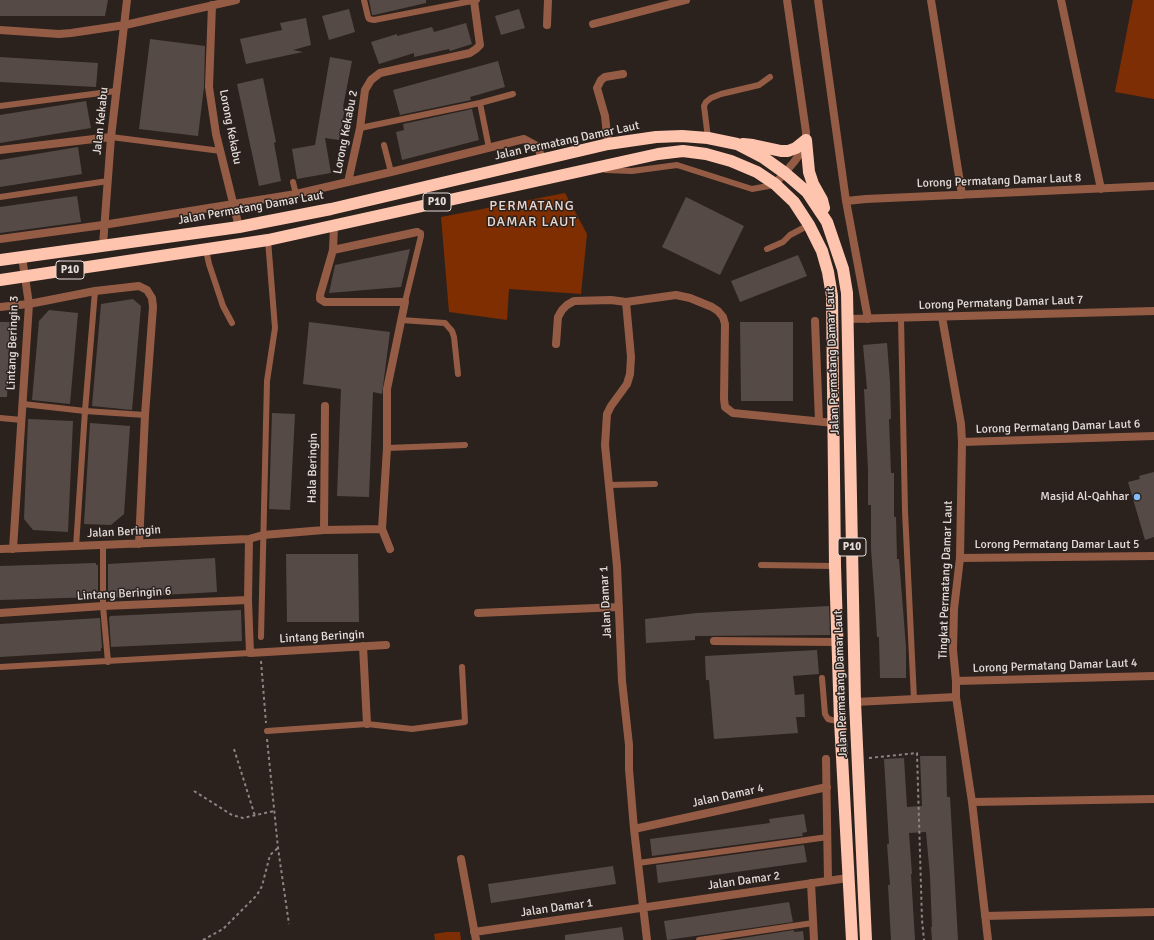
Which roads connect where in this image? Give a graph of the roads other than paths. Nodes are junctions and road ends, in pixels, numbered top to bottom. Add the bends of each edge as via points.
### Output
1 (127, 0) edge
2 (236, 0) edge
3 (364, 0) edge
4 (475, 0) edge
5 (548, 0) edge
6 (686, 0) edge
7 (788, 0) edge
8 (818, 0) edge
9 (931, 0) edge
10 (1061, 0) edge
11 (212, 5) junction
12 (593, 24) dead end
13 (125, 25) junction
14 (547, 25) dead end
15 (0, 30) edge
16 (623, 74) dead end
17 (770, 77) dead end
18 (116, 91) junction
19 (513, 94) dead end
20 (480, 103) junction
21 (0, 106) edge
22 (360, 128) junction
23 (111, 137) junction
24 (708, 138) junction
25 (806, 140) junction
26 (608, 144) junction
27 (737, 144) junction
28 (384, 145) dead end
29 (489, 148) junction
30 (0, 150) edge
31 (220, 151) junction
32 (542, 160) junction
33 (582, 170) junction
34 (391, 172) junction
35 (785, 173) junction
36 (108, 181) junction
37 (293, 182) dead end
38 (348, 182) junction
39 (776, 184) junction
40 (1154, 186) edge
41 (1101, 189) junction
42 (296, 194) junction
43 (962, 195) junction
44 (0, 197) edge
45 (846, 201) junction
46 (234, 204) junction
47 (827, 222) junction
48 (103, 225) junction
49 (809, 225) junction
50 (334, 226) junction
51 (239, 227) junction
52 (417, 232) joint
53 (0, 239) edge
54 (268, 240) junction
55 (103, 245) junction
56 (767, 249) dead end
57 (66, 250) junction
58 (206, 250) junction
59 (333, 250) junction
60 (0, 253) edge
61 (22, 257) junction
62 (0, 260) edge
63 (25, 277) junction
64 (0, 280) edge
65 (95, 291) junction
66 (405, 302) junction
67 (626, 302) junction
68 (29, 304) junction
69 (0, 307) edge
70 (1154, 311) edge
71 (942, 317) junction
72 (901, 318) junction
73 (848, 319) junction
74 (868, 319) junction
75 (401, 320) junction
76 (815, 321) dead end
77 (232, 323) dead end
78 (556, 344) dead end
79 (458, 374) dead end
80 (23, 404) junction
81 (325, 406) dead end
82 (85, 412) junction
83 (145, 415) junction
84 (0, 418) edge
85 (22, 420) junction
86 (819, 421) junction
87 (834, 423) junction
88 (1154, 436) edge
89 (962, 442) junction
90 (465, 445) dead end
91 (387, 448) junction
92 (655, 484) dead end
93 (609, 485) junction
94 (324, 530) junction
95 (382, 530) junction
96 (263, 535) junction
97 (249, 539) junction
98 (139, 544) junction
99 (103, 545) junction
100 (76, 547) junction
101 (0, 549) edge
102 (13, 549) junction
103 (390, 549) dead end
104 (1154, 556) edge
105 (960, 558) junction
106 (761, 565) dead end
107 (835, 566) junction
108 (248, 600) junction
109 (104, 606) junction
110 (619, 607) junction
111 (0, 613) edge
112 (478, 613) dead end
113 (261, 637) dead end
114 (714, 641) dead end
115 (838, 642) junction
116 (386, 645) dead end
117 (363, 646) junction
118 (250, 653) junction
119 (108, 662) junction
120 (462, 667) dead end
121 (0, 668) edge
122 (1154, 676) edge
123 (822, 678) dead end
124 (956, 681) junction
125 (956, 697) junction
126 (914, 699) junction
127 (855, 702) junction
128 (840, 721) junction
129 (367, 724) junction
130 (267, 731) road end
131 (826, 759) dead end
132 (827, 787) junction
133 (1154, 799) edge
134 (972, 802) junction
135 (634, 829) junction
136 (828, 837) junction
137 (461, 859) dead end
138 (638, 863) junction
139 (848, 878) junction
140 (828, 881) junction
141 (811, 883) junction
142 (643, 907) junction
143 (1154, 912) edge
144 (985, 916) junction
145 (813, 923) junction
146 (475, 936) edge
147 (647, 940) edge
148 (699, 940) edge
149 (814, 940) edge
150 (852, 940) edge
151 (866, 940) edge
152 (988, 940) edge

1 - 13 street, Jalan Kekabu
2 - 11 street
3 - 4 lane via 371,20
4 - 22 street, Lorong Kekabu 2 via 480,44 476,50 380,73 371,80 365,90
5 - 14 street
6 - 12 street
7 - 25 street
8 - 45 street
9 - 43 street
10 - 41 street
11 - 13 street
11 - 31 street, Lorong Kekabu via 210,87
13 - 15 street via 59,34
13 - 18 street, Jalan Kekabu
16 - 26 street via 605,77 597,88 605,116
17 - 24 lane via 759,86 721,94 706,102 704,106
18 - 21 lane
18 - 23 street, Jalan Kekabu
19 - 20 lane
20 - 22 lane
20 - 29 lane
22 - 38 street, Lorong Kekabu 2
23 - 30 street
23 - 31 lane
23 - 36 street, Jalan Kekabu
24 - 26 highway, Jalan Permatang Damar Laut / P10 via 675,136
24 - 27 highway, Jalan Permatang Damar Laut / P10
25 - 27 highway via 788,151
25 - 35 street
25 - 47 highway via 813,184 822,200
26 - 32 highway, Jalan Permatang Damar Laut / P10
27 - 35 highway, Jalan Permatang Damar Laut / P10
28 - 34 lane
29 - 32 street via 524,139 535,145
29 - 34 street
31 - 46 street, Lorong Kekabu
32 - 51 highway, Jalan Permatang Damar Laut / P10 via 331,209
33 - 39 lane via 632,170 677,165 752,189
33 - 39 highway, Jalan Permatang Damar Laut / P10 via 683,151 731,161 757,172
33 - 50 highway, Jalan Permatang Damar Laut / P10
34 - 38 street
35 - 39 street
35 - 47 highway, Jalan Permatang Damar Laut / P10 via 807,192
36 - 44 lane
36 - 48 street, Jalan Kekabu
37 - 42 lane
38 - 42 street
39 - 49 highway, Jalan Permatang Damar Laut / P10 via 794,202
40 - 41 street, Lorong Permatang Damar Laut 8
41 - 43 street, Lorong Permatang Damar Laut 8
42 - 46 street
43 - 45 street, Lorong Permatang Damar Laut 8
45 - 74 street
46 - 48 street
46 - 51 street, Lorong Kekabu
47 - 73 highway, Jalan Permatang Damar Laut / P10 via 843,269
48 - 53 street
48 - 55 street, Jalan Kekabu
49 - 56 lane
49 - 87 highway, Jalan Permatang Damar Laut / P10 via 822,250 832,296
50 - 54 highway, Jalan Permatang Damar Laut / P10
50 - 59 street
51 - 55 highway, Jalan Permatang Damar Laut / P10
52 - 59 street
52 - 66 lane via 421,233 421,236
54 - 58 highway, Jalan Permatang Damar Laut / P10
54 - 96 lane via 275,328 267,381
55 - 57 highway, Jalan Permatang Damar Laut / P10
57 - 60 highway via 48,246
57 - 61 highway, Jalan Permatang Damar Laut / P10
58 - 63 highway, Jalan Permatang Damar Laut / P10
58 - 77 lane
59 - 66 street via 320,299 325,302
61 - 62 highway, Jalan Permatang Damar Laut / P10
61 - 63 street, Lintang Beringin 3
63 - 64 highway, Jalan Permatang Damar Laut / P10
63 - 68 street, Lintang Beringin 3
65 - 68 street
65 - 82 lane
65 - 83 street via 139,286 152,298
66 - 75 street
67 - 78 street via 574,301 567,305 558,317
67 - 86 street via 676,295 690,298 718,311 725,324 725,408 733,413
67 - 93 street, Jalan Damar 1 via 632,357 627,384 607,414 605,445
68 - 69 street
68 - 80 street, Lintang Beringin 3
70 - 71 street, Lorong Permatang Damar Laut 7
71 - 72 street, Lorong Permatang Damar Laut 7
71 - 89 street, Tingkat Permatang Damar Laut
72 - 74 street, Lorong Permatang Damar Laut 7
72 - 126 lane via 904,511
73 - 74 street, Lorong Permatang Damar Laut 7
73 - 127 highway, Jalan Permatang Damar Laut / P10
75 - 79 lane via 445,323 454,337
75 - 91 street via 387,388
76 - 86 street
80 - 82 lane
80 - 85 street, Lintang Beringin 3
81 - 94 street, Hala Beringin
82 - 83 lane
82 - 100 lane
83 - 98 street
84 - 85 lane
85 - 102 street, Lintang Beringin 3
86 - 87 street
87 - 107 highway, Jalan Permatang Damar Laut / P10
88 - 89 street, Lorong Permatang Damar Laut 6
89 - 105 street, Tingkat Permatang Damar Laut
90 - 91 lane
91 - 95 street
92 - 93 lane
93 - 110 street, Jalan Damar 1
94 - 95 street, Jalan Beringin
94 - 96 street, Jalan Beringin
95 - 103 street
96 - 97 street, Jalan Beringin
96 - 113 lane
97 - 98 street, Jalan Beringin
97 - 108 street
98 - 99 street, Jalan Beringin
99 - 100 street, Jalan Beringin
99 - 109 lane
100 - 102 street, Jalan Beringin
101 - 102 street, Jalan Beringin
104 - 105 street, Lorong Permatang Damar Laut 5
105 - 124 street, Tingkat Permatang Damar Laut via 954,608 953,650
106 - 107 lane
107 - 115 highway, Jalan Permatang Damar Laut / P10
108 - 109 street, Lintang Beringin 6
108 - 118 street
109 - 111 street, Lintang Beringin 6
109 - 119 lane
110 - 112 street
110 - 135 street, Jalan Damar 1
114 - 115 street
115 - 128 highway, Jalan Permatang Damar Laut / P10
116 - 117 street, Lintang Beringin
117 - 118 street, Lintang Beringin
117 - 129 street
118 - 119 lane
119 - 121 lane
120 - 129 lane via 465,722 412,729
122 - 124 street, Lorong Permatang Damar Laut 4
123 - 128 lane via 825,714 828,719
124 - 125 street, Tingkat Permatang Damar Laut
125 - 126 street
125 - 134 street, Tingkat Permatang Damar Laut
126 - 127 street
127 - 151 highway, Jalan Permatang Damar Laut / P10
128 - 139 highway, Jalan Permatang Damar Laut / P10
129 - 130 lane
131 - 132 street
132 - 135 street, Jalan Damar 4
132 - 136 street
133 - 134 street
134 - 144 street, Tingkat Permatang Damar Laut
135 - 138 street, Jalan Damar 1
136 - 138 lane
136 - 140 street
137 - 146 street
138 - 142 street, Jalan Damar 1
139 - 140 street, Jalan Damar 2
139 - 150 highway, Jalan Permatang Damar Laut / P10
140 - 141 street, Jalan Damar 2
141 - 142 street, Jalan Damar 2
141 - 145 street
142 - 146 street, Jalan Damar 1
142 - 147 street, Jalan Damar 1
143 - 144 street
144 - 152 street, Tingkat Permatang Damar Laut
145 - 148 lane
145 - 149 street

